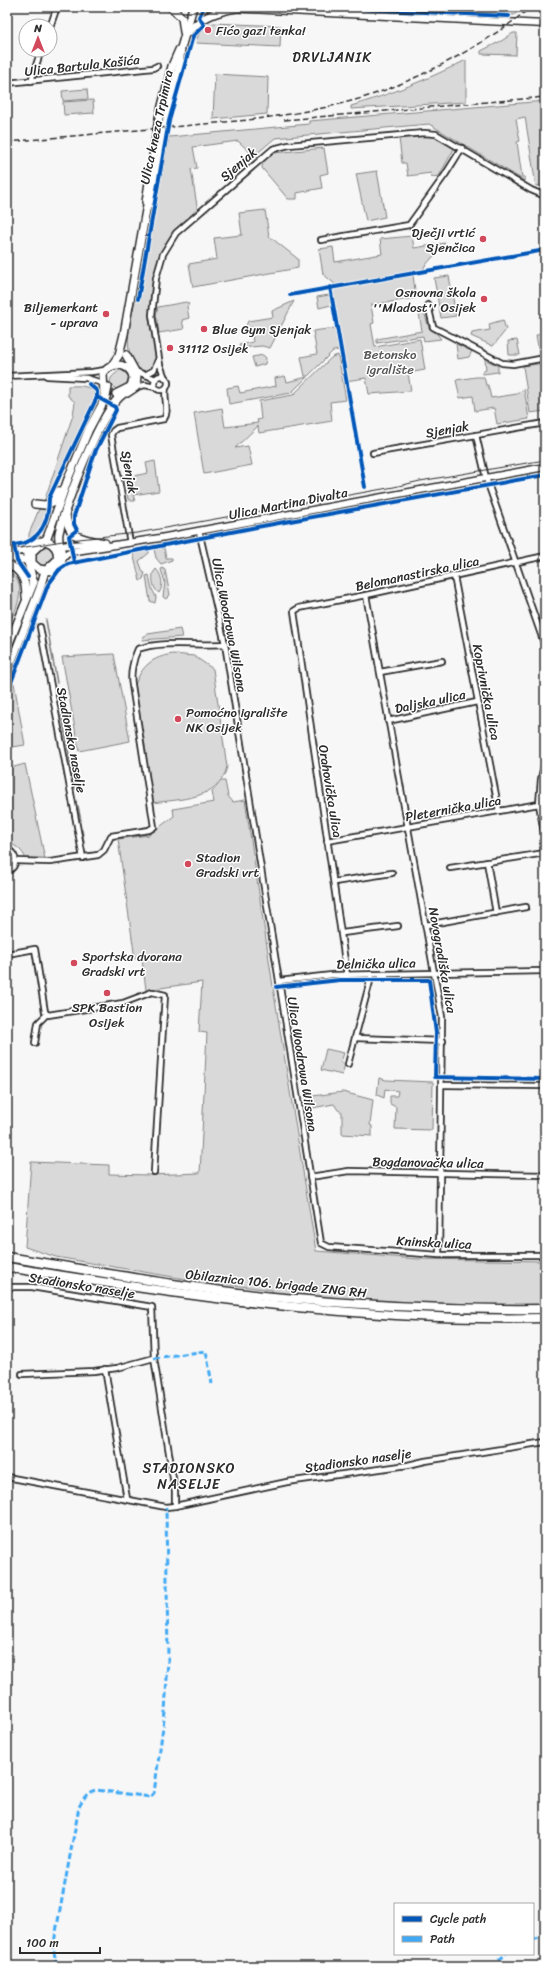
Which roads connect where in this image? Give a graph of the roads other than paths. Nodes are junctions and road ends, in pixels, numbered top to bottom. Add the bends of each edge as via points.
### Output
1 (58, 7) edge
2 (171, 7) edge
3 (193, 7) edge
4 (208, 7) edge
5 (424, 7) edge
6 (235, 8) edge
7 (54, 18) edge
8 (424, 18) junction
9 (545, 24) edge
10 (184, 37) junction
11 (38, 58) edge
12 (157, 66) dead end
13 (31, 81) junction
14 (7, 83) edge
15 (462, 148) junction
16 (545, 196) edge
17 (321, 240) dead end
18 (428, 305) dead end
19 (122, 355) junction
20 (159, 358) junction
21 (545, 358) edge
22 (115, 365) junction
23 (160, 365) junction
24 (131, 369) junction
25 (105, 370) junction
26 (42, 375) junction
27 (145, 375) junction
28 (7, 376) edge
29 (156, 378) junction
30 (165, 378) junction
31 (106, 385) junction
32 (136, 387) junction
33 (156, 388) junction
34 (166, 388) junction
35 (120, 394) junction
36 (165, 399) junction
37 (545, 423) edge
38 (476, 435) junction
39 (373, 453) dead end
40 (545, 467) edge
41 (486, 478) junction
42 (68, 479) junction
43 (35, 504) dead end
44 (67, 508) junction
45 (199, 530) junction
46 (42, 540) junction
47 (105, 543) junction
48 (130, 543) junction
49 (57, 546) junction
50 (28, 548) junction
51 (7, 553) edge
52 (545, 556) edge
53 (7, 558) edge
54 (62, 559) junction
55 (516, 562) junction
56 (31, 563) junction
57 (7, 564) edge
58 (48, 571) junction
59 (454, 576) junction
60 (366, 595) junction
61 (25, 604) junction
62 (294, 611) joint
63 (40, 627) dead end
64 (543, 635) edge
65 (225, 644) junction
66 (545, 646) edge
67 (7, 648) edge
68 (442, 661) dead end
69 (380, 672) junction
70 (7, 673) edge
71 (477, 702) junction
72 (388, 721) junction
73 (545, 761) edge
74 (539, 804) junction
75 (499, 811) junction
76 (407, 828) junction
77 (545, 838) edge
78 (327, 841) junction
79 (7, 849) edge
80 (545, 853) edge
81 (83, 858) junction
82 (15, 861) junction
83 (487, 862) junction
84 (450, 868) dead end
85 (8, 872) edge
86 (392, 873) dead end
87 (334, 882) junction
88 (526, 908) dead end
89 (496, 913) junction
90 (426, 925) junction
91 (398, 926) dead end
92 (342, 934) junction
93 (7, 954) edge
94 (545, 971) edge
95 (435, 973) junction
96 (372, 974) junction
97 (347, 975) junction
98 (279, 981) junction
99 (545, 1007) edge
100 (545, 1011) edge
101 (47, 1014) junction
102 (355, 1038) junction
103 (443, 1041) junction
104 (35, 1043) dead end
105 (348, 1064) dead end
106 (442, 1085) junction
107 (545, 1086) edge
108 (154, 1172) dead end
109 (440, 1173) junction
110 (545, 1175) edge
111 (310, 1177) junction
112 (323, 1245) joint
113 (7, 1252) edge
114 (439, 1254) junction
115 (545, 1255) edge
116 (7, 1257) edge
117 (36, 1261) junction
118 (7, 1266) edge
119 (35, 1271) junction
120 (7, 1272) edge
121 (7, 1291) edge
122 (545, 1309) edge
123 (545, 1318) edge
124 (154, 1358) junction
125 (105, 1369) junction
126 (22, 1374) dead end
127 (545, 1442) edge
128 (7, 1477) edge
129 (127, 1499) junction
130 (175, 1506) junction

1 - 7 street
2 - 10 main road via 182,18
3 - 10 main road, Ulica kneza Trpimira
4 - 6 street
5 - 8 street
6 - 8 street
6 - 10 main road via 210,15 196,24
8 - 9 street
10 - 19 main road, Ulica kneza Trpimira via 154,187 146,210
11 - 13 street
12 - 13 street, Ulica Bartula Kašića
13 - 14 street, Ulica Bartula Kašića
15 - 16 street, Sjenjak
15 - 17 street via 408,225
15 - 20 street, Sjenjak via 440,135 428,133 288,145 273,149 176,233 166,247 156,274 153,305 153,324
18 - 21 street via 433,327 499,362 513,364
19 - 22 main road
19 - 24 main road
20 - 23 street, Sjenjak
20 - 27 street via 154,370
22 - 24 main road
22 - 25 main road
22 - 31 main road via 107,376
23 - 29 street, Sjenjak
23 - 30 street, Sjenjak
24 - 27 street
24 - 32 main road via 138,380
24 - 35 main road via 131,385
25 - 26 street
25 - 31 main road via 102,377
26 - 28 street
26 - 31 street via 86,378
27 - 29 street
29 - 30 street
29 - 33 street
30 - 34 street via 168,383
31 - 35 main road
31 - 42 main road via 108,393 83,442
32 - 33 street via 145,385
32 - 35 main road
33 - 34 street
33 - 36 street
34 - 36 street, Sjenjak
35 - 44 main road via 111,405 93,440
36 - 48 street, Sjenjak via 167,414 164,419 117,428 112,433
37 - 38 street, Sjenjak
38 - 39 street, Sjenjak
38 - 41 street, Sjenjak
40 - 41 street, Ulica Martina Divalta
41 - 45 street, Ulica Martina Divalta
41 - 55 street, Sjenjak
42 - 43 main road via 61,485 52,502 45,505
42 - 46 main road via 52,524
44 - 47 main road via 67,521 73,533 86,541
44 - 49 main road via 60,526
45 - 48 street, Ulica Martina Divalta
45 - 65 street, Ulica Woodrowa Wilsona
46 - 49 main road
46 - 50 main road
46 - 56 main road via 33,549
47 - 48 street, Ulica Martina Divalta
47 - 49 street, Ulica Martina Divalta
48 - 54 street, Ulica Martina Divalta via 76,551 66,554
49 - 54 main road via 63,553
49 - 58 main road via 57,560
50 - 51 street
50 - 56 main road via 26,554
52 - 55 street, Belomanastirska ulica
53 - 56 street
54 - 58 main road via 59,565
55 - 59 street, Belomanastirska ulica
55 - 64 street, Sjenjak
56 - 58 main road
56 - 61 main road via 36,576
57 - 61 main road via 17,569 24,578
58 - 70 main road
59 - 60 street, Belomanastirska ulica
59 - 71 street, Koprivnička ulica
60 - 62 street, Belomanastirska ulica
60 - 69 street, Novogradiška ulica
61 - 67 main road
62 - 78 street, Orahovička ulica
63 - 81 street, Stadionsko naselje
64 - 66 street, Sjenjak
65 - 81 street via 183,643 138,650 131,682 154,827 111,836 101,853
65 - 98 street, Ulica Woodrowa Wilsona
68 - 69 street
69 - 72 street, Novogradiška ulica
71 - 72 street, Daljska ulica
71 - 75 street, Koprivnička ulica
72 - 76 street, Novogradiška ulica
73 - 74 street
74 - 75 street, Pleternička ulica
74 - 77 street
75 - 76 street, Pleternička ulica
76 - 78 street, Pleternička ulica
76 - 90 street, Novogradiška ulica
78 - 87 street, Orahovička ulica
79 - 82 street via 14,854
80 - 83 street
81 - 82 street via 34,863
82 - 85 street
83 - 84 street
83 - 89 street
86 - 87 street
87 - 92 street, Orahovička ulica
88 - 89 street
89 - 90 street
90 - 95 street, Novogradiška ulica
91 - 92 street
92 - 97 street, Orahovička ulica
93 - 101 street via 35,949
94 - 95 street, Delnička ulica
95 - 96 street, Delnička ulica
95 - 103 street, Novogradiška ulica
96 - 97 street, Delnička ulica
96 - 102 street
97 - 98 street, Delnička ulica
98 - 111 street, Ulica Woodrowa Wilsona
99 - 100 street
101 - 104 street via 38,1023
101 - 108 street via 122,1003 152,992 165,995
102 - 103 street
102 - 105 street
103 - 106 street, Novogradiška ulica
106 - 107 street
106 - 109 street, Novogradiška ulica
109 - 110 street, Bogdanovačka ulica
109 - 111 street, Bogdanovačka ulica via 343,1172
109 - 114 street, Novogradiška ulica
111 - 112 street, Ulica Woodrowa Wilsona via 320,1240
112 - 114 street, Kninska ulica
113 - 117 highway
114 - 115 street, Kninska ulica
116 - 117 highway, Obilaznica 106. brigade ZNG RH
117 - 122 highway, Obilaznica 106. brigade ZNG RH via 272,1297 400,1306
118 - 119 highway, Obilaznica 106. brigade ZNG RH
119 - 120 highway
119 - 123 highway, Obilaznica 106. brigade ZNG RH via 290,1308 402,1316
121 - 124 street, Stadionsko naselje via 10,1287 32,1287 152,1307
124 - 125 street
124 - 130 street, Stadionsko naselje
125 - 126 street
125 - 129 street
127 - 130 street, Stadionsko naselje via 408,1465 307,1478
128 - 129 street, Stadionsko naselje
129 - 130 street, Stadionsko naselje via 166,1507

